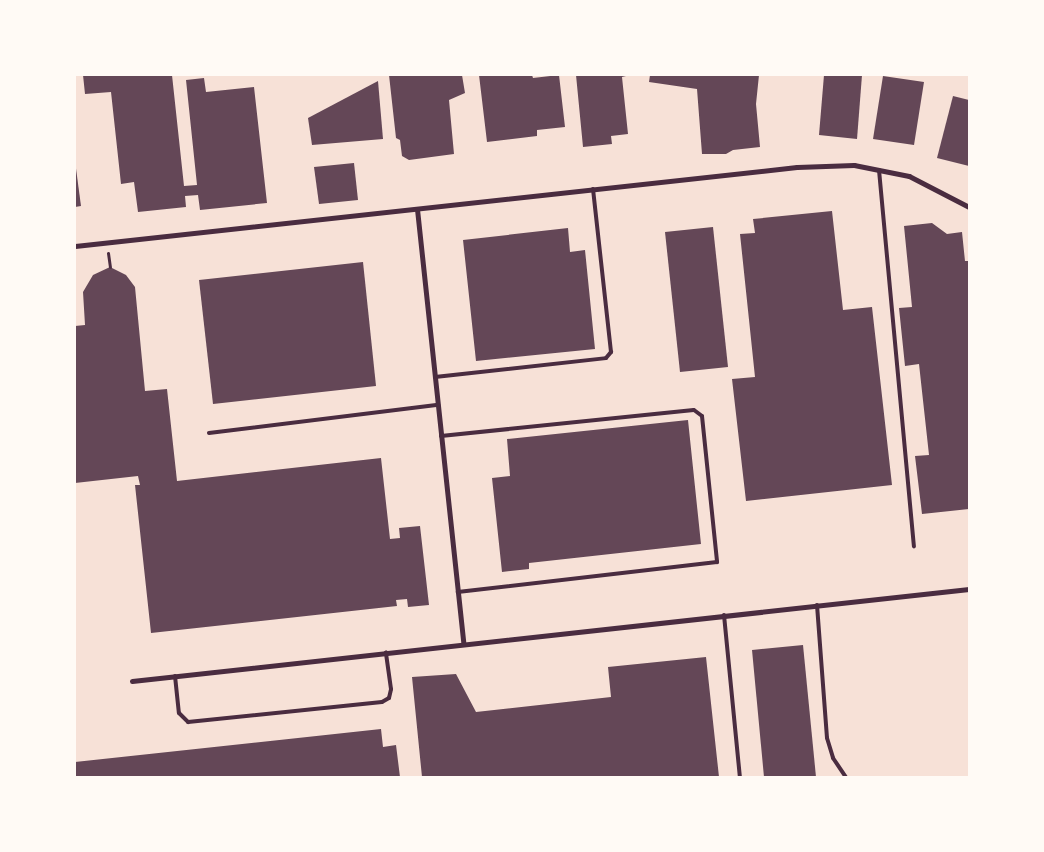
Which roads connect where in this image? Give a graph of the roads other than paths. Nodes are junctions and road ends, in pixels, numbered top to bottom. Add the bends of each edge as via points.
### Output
1 (878, 170) junction
2 (593, 189) junction
3 (969, 207) edge
4 (417, 209) junction
5 (75, 246) edge
6 (435, 378) junction
7 (438, 405) junction
8 (209, 432) dead end
9 (441, 436) junction
10 (914, 546) dead end
11 (969, 589) edge
12 (458, 592) junction
13 (817, 605) junction
14 (724, 615) junction
15 (463, 643) junction
16 (386, 652) junction
17 (175, 676) junction
18 (132, 680) dead end
19 (740, 777) edge
20 (845, 777) edge

1 - 2 street via 854,165 798,167
1 - 3 street via 908,176
1 - 10 lane
2 - 4 street
2 - 6 lane via 611,352 606,358
4 - 5 street
4 - 6 street
6 - 7 street
7 - 8 lane
7 - 9 street
9 - 12 street
9 - 12 lane via 694,410 702,416 717,562
11 - 13 street
12 - 15 street
13 - 14 street
13 - 20 lane via 827,738 833,758
14 - 15 street
14 - 19 lane
15 - 16 street
16 - 17 street
16 - 17 lane via 391,689 389,698 382,702 188,722 179,713
17 - 18 street

